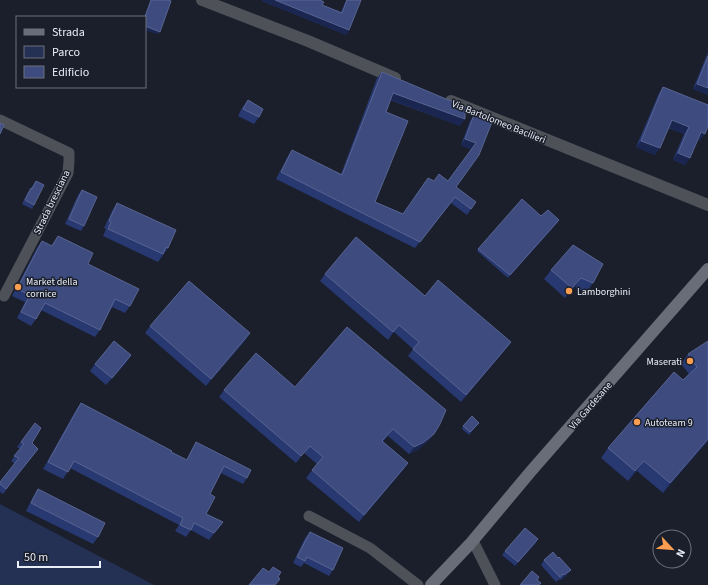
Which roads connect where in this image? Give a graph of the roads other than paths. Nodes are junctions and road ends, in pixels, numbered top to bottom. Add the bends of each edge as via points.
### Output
1 (202, 0) edge
2 (408, 83) edge
3 (443, 98) edge
4 (0, 120) edge
5 (708, 205) edge
6 (708, 269) edge
7 (4, 296) dead end
8 (309, 516) dead end
9 (473, 541) junction
10 (418, 585) edge
11 (431, 585) edge
12 (495, 585) edge

1 - 2 street
3 - 5 street, Via Bartolomeo Bacilieri
4 - 7 street, Strada bresciana via 69,153 70,161 68,174
6 - 9 main road, Via Gardesane
8 - 10 street via 370,548
9 - 11 main road, Via Gardesane
9 - 12 street

